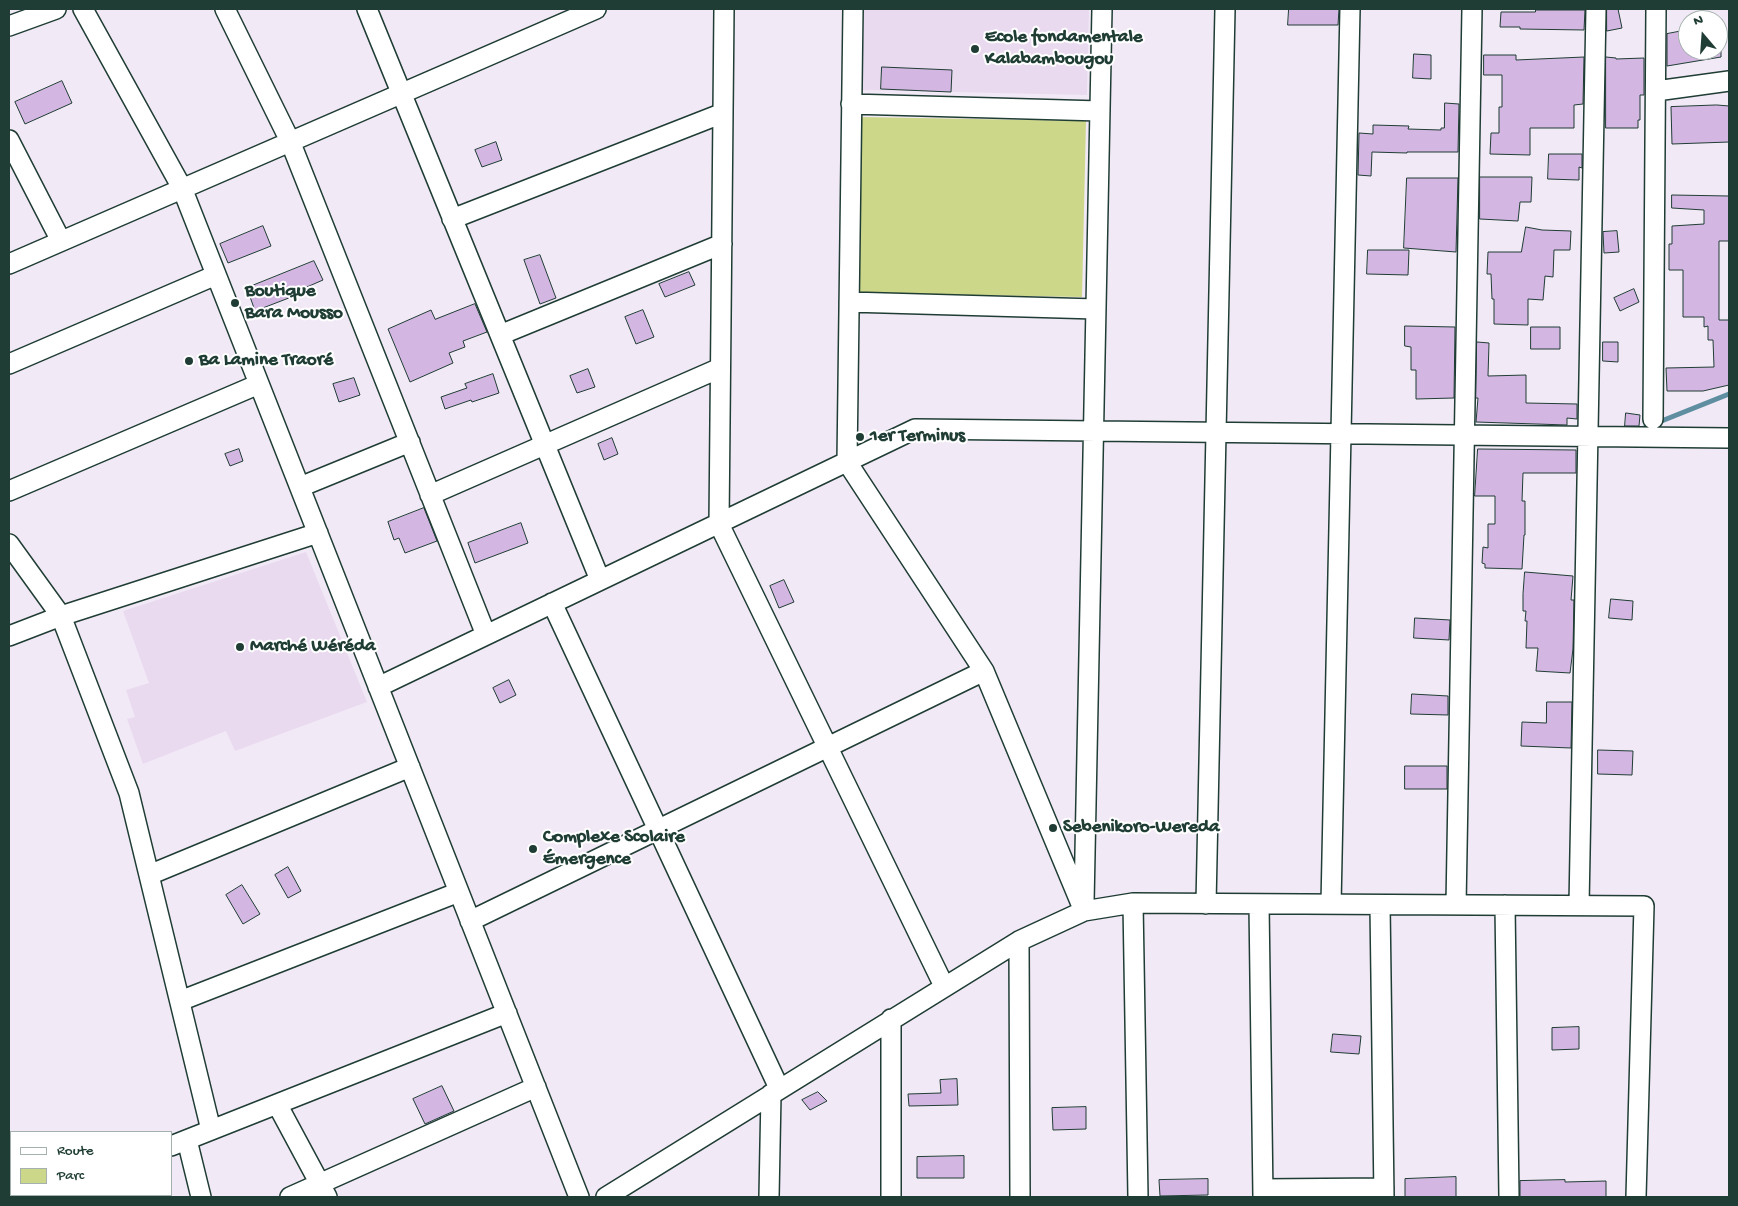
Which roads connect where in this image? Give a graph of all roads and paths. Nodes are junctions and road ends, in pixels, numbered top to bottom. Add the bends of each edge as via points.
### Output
1 (56, 9) edge
2 (84, 9) edge
3 (225, 9) edge
4 (367, 9) edge
5 (596, 9) edge
6 (724, 9) edge
7 (853, 9) edge
8 (1102, 9) edge
9 (1225, 9) edge
10 (1350, 9) edge
11 (1472, 9) edge
12 (1596, 9) edge
13 (1656, 9) edge
14 (9, 26) edge
15 (1729, 81) edge
16 (1656, 91) junction
17 (401, 92) junction
18 (851, 104) junction
19 (1100, 111) junction
20 (723, 113) junction
21 (9, 140) edge
22 (290, 141) junction
23 (182, 188) junction
24 (452, 219) junction
25 (61, 241) junction
26 (722, 244) junction
27 (9, 264) edge
28 (216, 275) junction
29 (849, 302) junction
30 (1096, 308) junction
31 (500, 335) junction
32 (9, 364) edge
33 (720, 368) junction
34 (259, 384) junction
35 (1653, 419) dead end
36 (1094, 431) junction
37 (1216, 433) junction
38 (1341, 434) junction
39 (1465, 436) junction
40 (1588, 437) junction
41 (1729, 438) edge
42 (410, 442) junction
43 (544, 445) junction
44 (847, 462) junction
45 (300, 487) junction
46 (9, 491) edge
47 (430, 495) junction
48 (719, 524) junction
49 (318, 533) junction
50 (9, 544) edge
51 (600, 580) junction
52 (552, 604) junction
53 (61, 616) junction
54 (486, 635) junction
55 (9, 636) edge
56 (984, 671) junction
57 (378, 687) junction
58 (827, 747) junction
59 (410, 766) junction
60 (658, 830) junction
61 (149, 875) junction
62 (459, 892) junction
63 (1133, 903) junction
64 (1206, 904) junction
65 (1259, 904) junction
66 (1331, 904) junction
67 (1380, 904) junction
68 (1456, 905) junction
69 (1505, 905) junction
70 (1579, 905) junction
71 (1084, 911) junction
72 (470, 921) junction
73 (1019, 941) junction
74 (944, 986) junction
75 (180, 1000) junction
76 (507, 1013) junction
77 (891, 1019) junction
78 (536, 1087) junction
79 (775, 1091) junction
80 (277, 1104) junction
81 (211, 1130) junction
82 (179, 1143) edge
83 (324, 1190) edge
84 (1384, 1192) edge
85 (1263, 1193) edge
86 (201, 1197) edge
87 (290, 1197) edge
88 (579, 1197) edge
89 (606, 1197) edge
90 (769, 1197) edge
91 (891, 1197) edge
92 (1020, 1197) edge
93 (1138, 1197) edge
94 (1509, 1197) edge
95 (1636, 1197) edge

1 - 14 street
2 - 23 street
3 - 22 street
4 - 17 street
5 - 17 street
6 - 20 street
7 - 18 street
8 - 19 street
9 - 37 street
10 - 38 street
11 - 39 street
12 - 40 street
13 - 16 street
15 - 16 street
16 - 35 street
17 - 22 street
17 - 24 street
18 - 19 street
18 - 29 street
19 - 30 street
20 - 24 street
20 - 26 street
21 - 25 street
22 - 23 street
22 - 42 street
23 - 25 street
23 - 28 street
24 - 31 street
25 - 27 street
26 - 31 street
26 - 33 street
28 - 32 street
28 - 34 street
29 - 30 street
29 - 44 street
30 - 36 street
31 - 43 street
33 - 43 street
33 - 48 street
34 - 45 street
34 - 46 street
36 - 37 street
36 - 44 street via 915,429
36 - 71 street
37 - 38 street
37 - 64 street
38 - 39 street
38 - 66 street
39 - 40 street
39 - 68 street
40 - 41 street
40 - 70 street
42 - 45 street
42 - 47 street
43 - 47 street
43 - 51 street
44 - 48 street
44 - 56 street
45 - 49 street
47 - 54 street
48 - 51 street
48 - 58 street
49 - 53 street
49 - 57 street
50 - 53 street
51 - 52 street
52 - 54 street
52 - 60 street
53 - 55 street
53 - 61 street via 129,793
54 - 57 street
56 - 58 street
56 - 71 street
57 - 59 street
58 - 60 street
58 - 74 street
59 - 61 street
59 - 62 street
60 - 72 street
60 - 79 street
61 - 75 street
62 - 72 street
62 - 75 street
63 - 64 street
63 - 71 street
63 - 93 street
64 - 65 street
65 - 66 street
65 - 85 street
66 - 67 street
67 - 68 street
67 - 84 street
68 - 69 street
69 - 70 street
69 - 94 street
70 - 95 street via 1644,906
71 - 73 street
72 - 76 street
73 - 74 street
73 - 92 street
74 - 77 street
75 - 81 street
76 - 78 street
76 - 80 street
77 - 79 street
77 - 91 street
78 - 83 street
78 - 88 street
79 - 89 street
79 - 90 street
80 - 81 street
80 - 83 street
81 - 82 street
82 - 86 street
83 - 87 street
84 - 85 street

